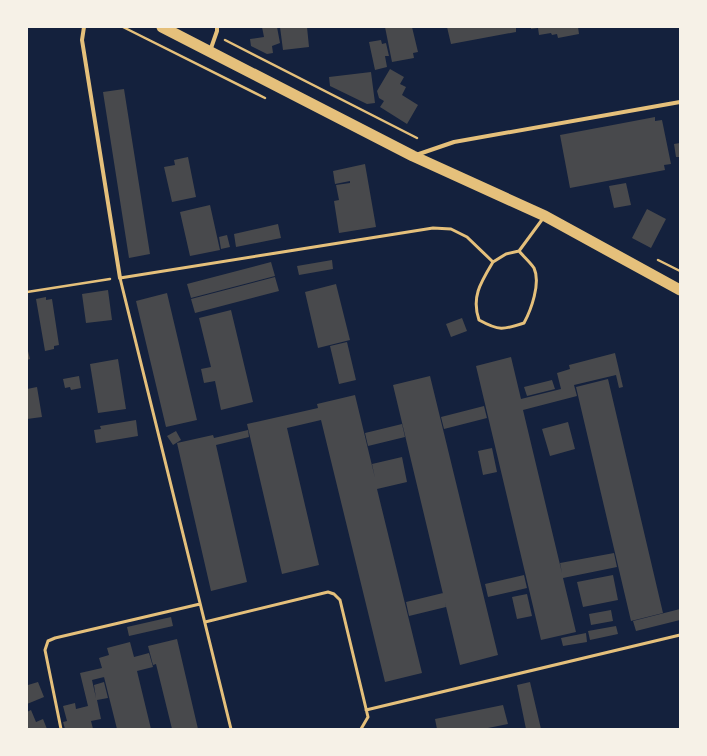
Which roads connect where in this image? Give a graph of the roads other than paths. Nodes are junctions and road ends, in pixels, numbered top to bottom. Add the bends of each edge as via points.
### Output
1 (84, 27) edge
2 (162, 27) edge
3 (217, 27) edge
4 (210, 52) junction
5 (680, 102) edge
6 (413, 156) junction
7 (545, 216) junction
8 (519, 251) junction
9 (493, 262) junction
10 (120, 278) junction
11 (680, 290) edge
12 (200, 604) junction
13 (205, 622) junction
14 (680, 635) edge
15 (366, 710) junction
16 (61, 729) edge
17 (231, 729) edge
18 (361, 729) edge

1 - 10 street via 82,40
2 - 4 highway
3 - 4 street
4 - 6 highway
5 - 6 street via 454,142
6 - 7 highway
7 - 8 lane
7 - 11 highway
8 - 9 lane via 506,254
8 - 9 lane via 534,269 536,288 524,324 508,329 494,328 479,320 475,309 479,285
9 - 10 lane via 467,237 451,229 433,228
10 - 12 lane
12 - 13 lane
12 - 16 lane via 48,641 45,650
13 - 15 lane via 328,592 334,594 340,600
13 - 17 lane
14 - 15 lane
15 - 18 lane via 368,717

